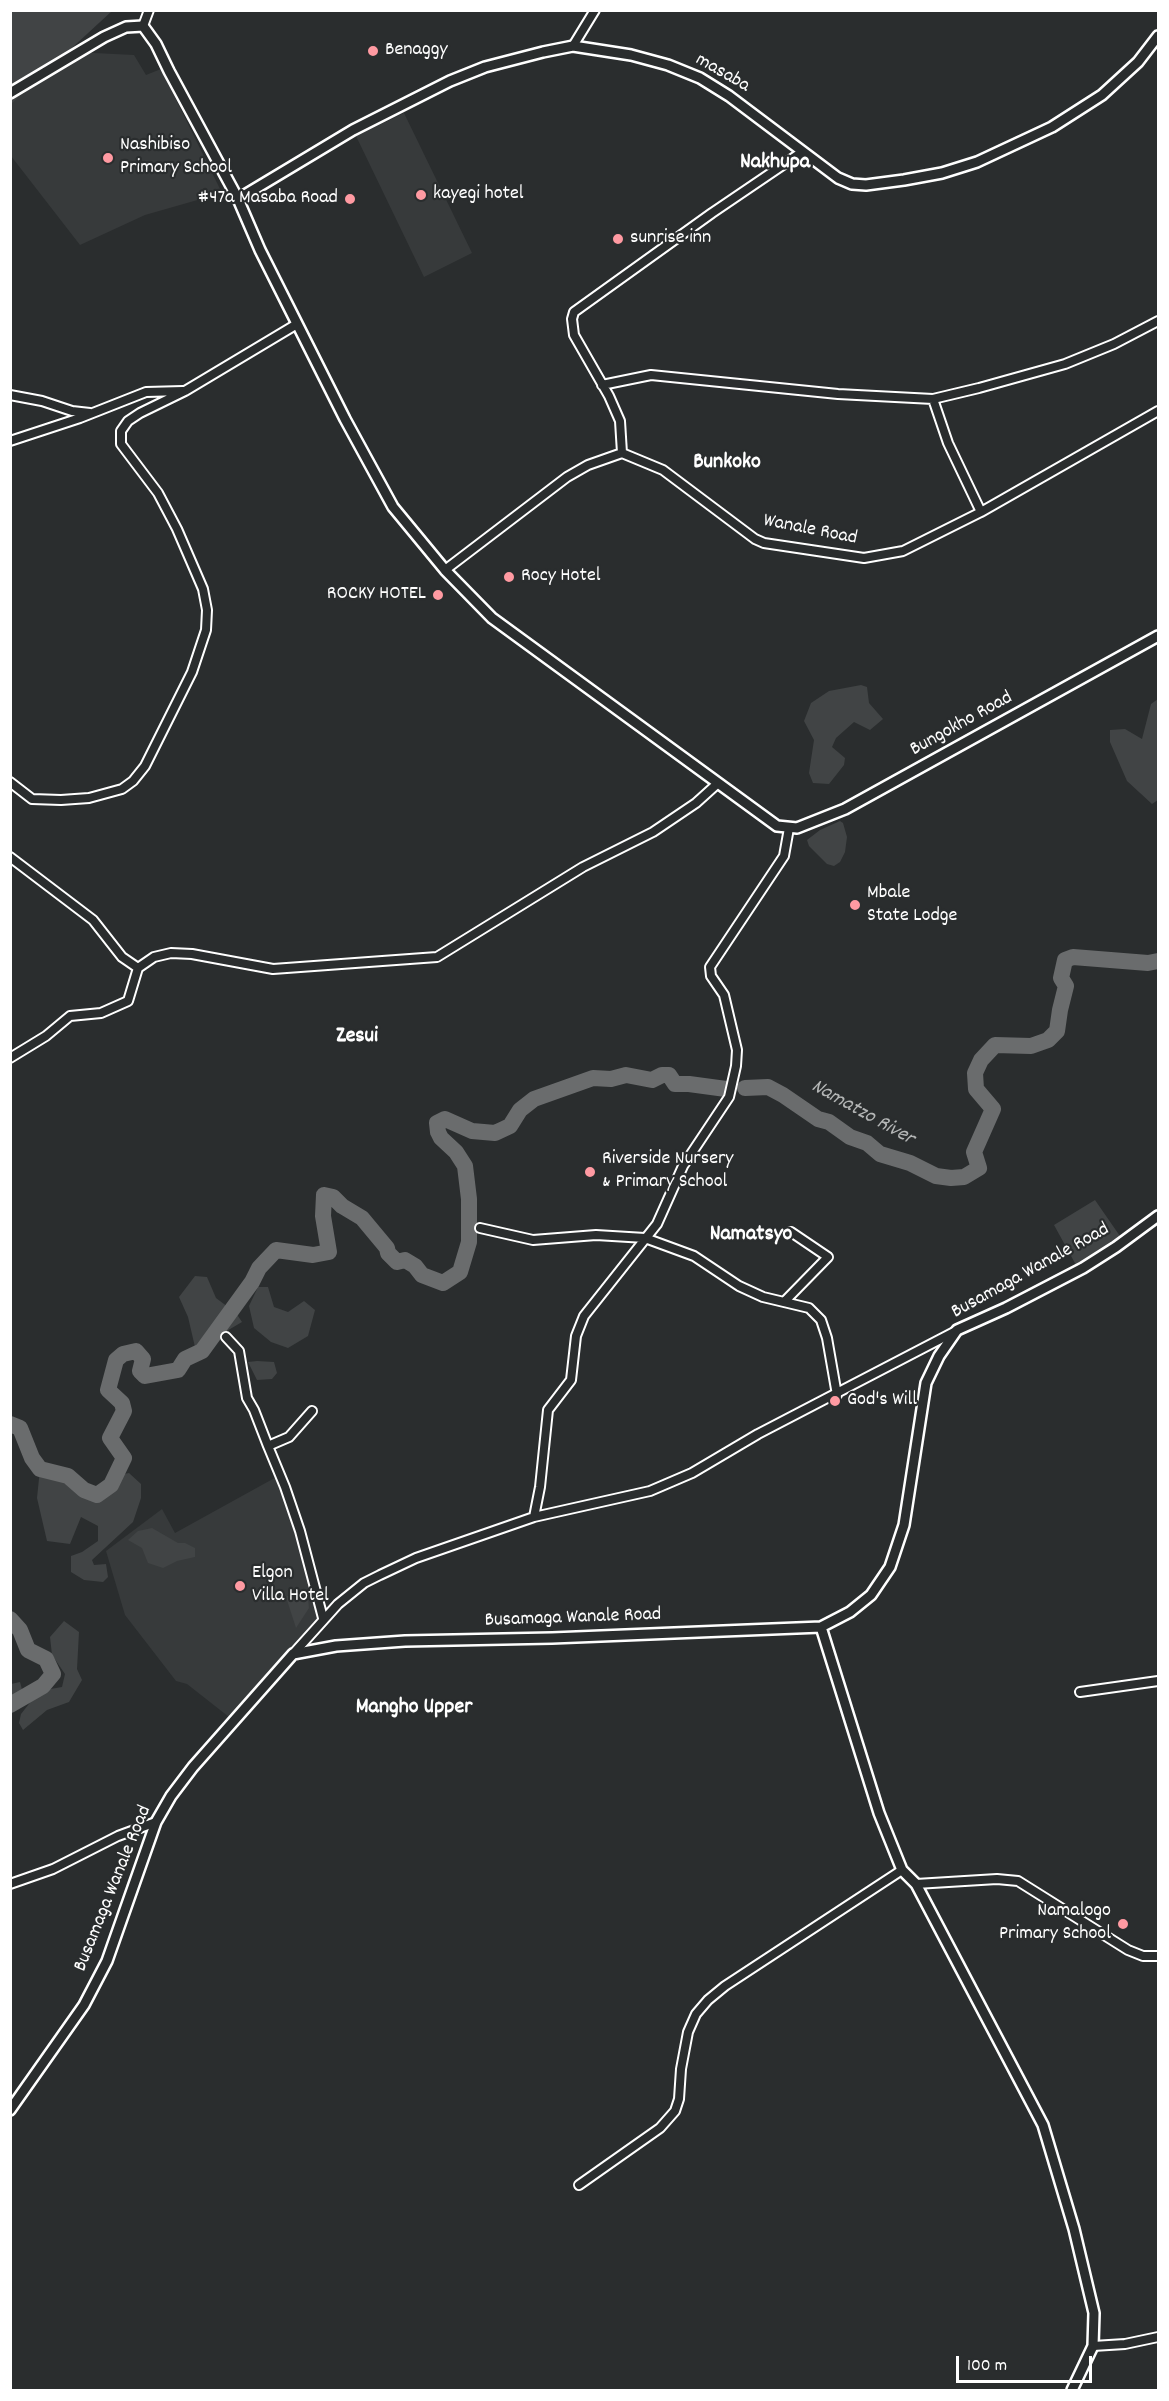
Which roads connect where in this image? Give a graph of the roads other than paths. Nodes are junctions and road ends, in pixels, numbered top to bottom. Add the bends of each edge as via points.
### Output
1 (149, 10) edge
2 (595, 10) edge
3 (143, 26) junction
4 (1158, 36) edge
5 (573, 46) junction
6 (10, 93) edge
7 (802, 152) junction
8 (238, 199) junction
9 (1158, 321) edge
10 (297, 324) junction
11 (602, 385) junction
12 (185, 391) junction
13 (10, 395) edge
14 (933, 399) junction
15 (1158, 411) edge
16 (92, 413) junction
17 (10, 441) edge
18 (622, 453) junction
19 (981, 512) junction
20 (445, 570) junction
21 (1158, 636) edge
22 (10, 782) edge
23 (717, 784) junction
24 (789, 828) junction
25 (10, 857) edge
26 (138, 968) junction
27 (10, 1058) edge
28 (1158, 1216) edge
29 (480, 1228) dead end
30 (791, 1232) dead end
31 (645, 1238) junction
32 (784, 1302) junction
33 (957, 1330) junction
34 (226, 1337) dead end
35 (837, 1395) junction
36 (312, 1411) dead end
37 (268, 1446) junction
38 (534, 1517) junction
39 (323, 1618) junction
40 (821, 1627) junction
41 (292, 1654) junction
42 (1158, 1681) edge
43 (1080, 1692) dead end
44 (156, 1822) junction
45 (902, 1870) junction
46 (10, 1884) edge
47 (916, 1884) junction
48 (1158, 1956) edge
49 (10, 2110) edge
50 (579, 2185) dead end
51 (1158, 2337) edge
52 (1093, 2346) junction
53 (1072, 2391) edge

1 - 3 street
2 - 5 street
3 - 6 street via 126,27 104,37
3 - 8 street
4 - 7 street, masaba via 1120,80 1092,101 1052,127 977,162 942,173 866,185 838,178
5 - 7 street, masaba via 631,54 700,78
5 - 8 street, masaba via 485,67 450,81 353,130
7 - 11 street via 574,312 574,335
8 - 10 street
9 - 14 street via 1065,364
10 - 12 street
10 - 20 street via 386,497
11 - 14 street via 651,375 838,394
11 - 18 street via 620,421
12 - 16 street via 146,392
12 - 22 street via 128,421 121,430 121,444 162,499 203,588 206,630 192,672 145,766 123,789 89,798 40,800 26,796
13 - 16 street
14 - 19 street via 948,443
15 - 19 street, Wanale Road
16 - 17 street
18 - 19 street, Wanale Road via 655,465 755,539 778,546 864,558 903,551
18 - 20 street via 567,477
20 - 23 street via 492,618
21 - 24 street, Bungokho Road via 845,809 810,825
23 - 24 street, Bungokho Road via 777,826
23 - 26 street via 653,832 575,871 437,957 273,969 171,953 154,957
24 - 31 street via 784,856 710,968 724,995 736,1042 734,1083 679,1175 665,1210
25 - 26 street via 93,920 122,957
26 - 27 street via 128,1001 101,1013 70,1016
28 - 33 street, Busamaga Wanale Road via 1083,1268
29 - 31 street via 533,1240 596,1235
30 - 32 street via 828,1257
31 - 32 street via 694,1256 739,1286
31 - 38 street via 599,1294 579,1326 571,1380 548,1410
32 - 35 street via 809,1308 822,1320
33 - 35 street
33 - 40 street, Busamaga Wanale Road via 926,1383 904,1525 890,1568 871,1595
34 - 37 street via 239,1351 247,1398
35 - 38 street via 758,1434 692,1473 650,1491
36 - 37 street via 289,1437
37 - 39 street via 300,1531
38 - 39 street via 416,1558 380,1575 349,1594
39 - 41 street
40 - 41 street, Busamaga Wanale Road via 405,1641
40 - 45 street via 879,1813
41 - 44 street, Busamaga Wanale Road via 193,1767
42 - 43 street
44 - 46 street via 118,1836 53,1869
44 - 49 street, Busamaga Wanale Road via 107,1961 84,2005
45 - 47 street
45 - 50 street via 708,2000 688,2032 675,2111 660,2128
47 - 48 street via 1018,1881 1128,1950
47 - 52 street via 1043,2125 1089,2290 1094,2313
51 - 52 street
52 - 53 street

